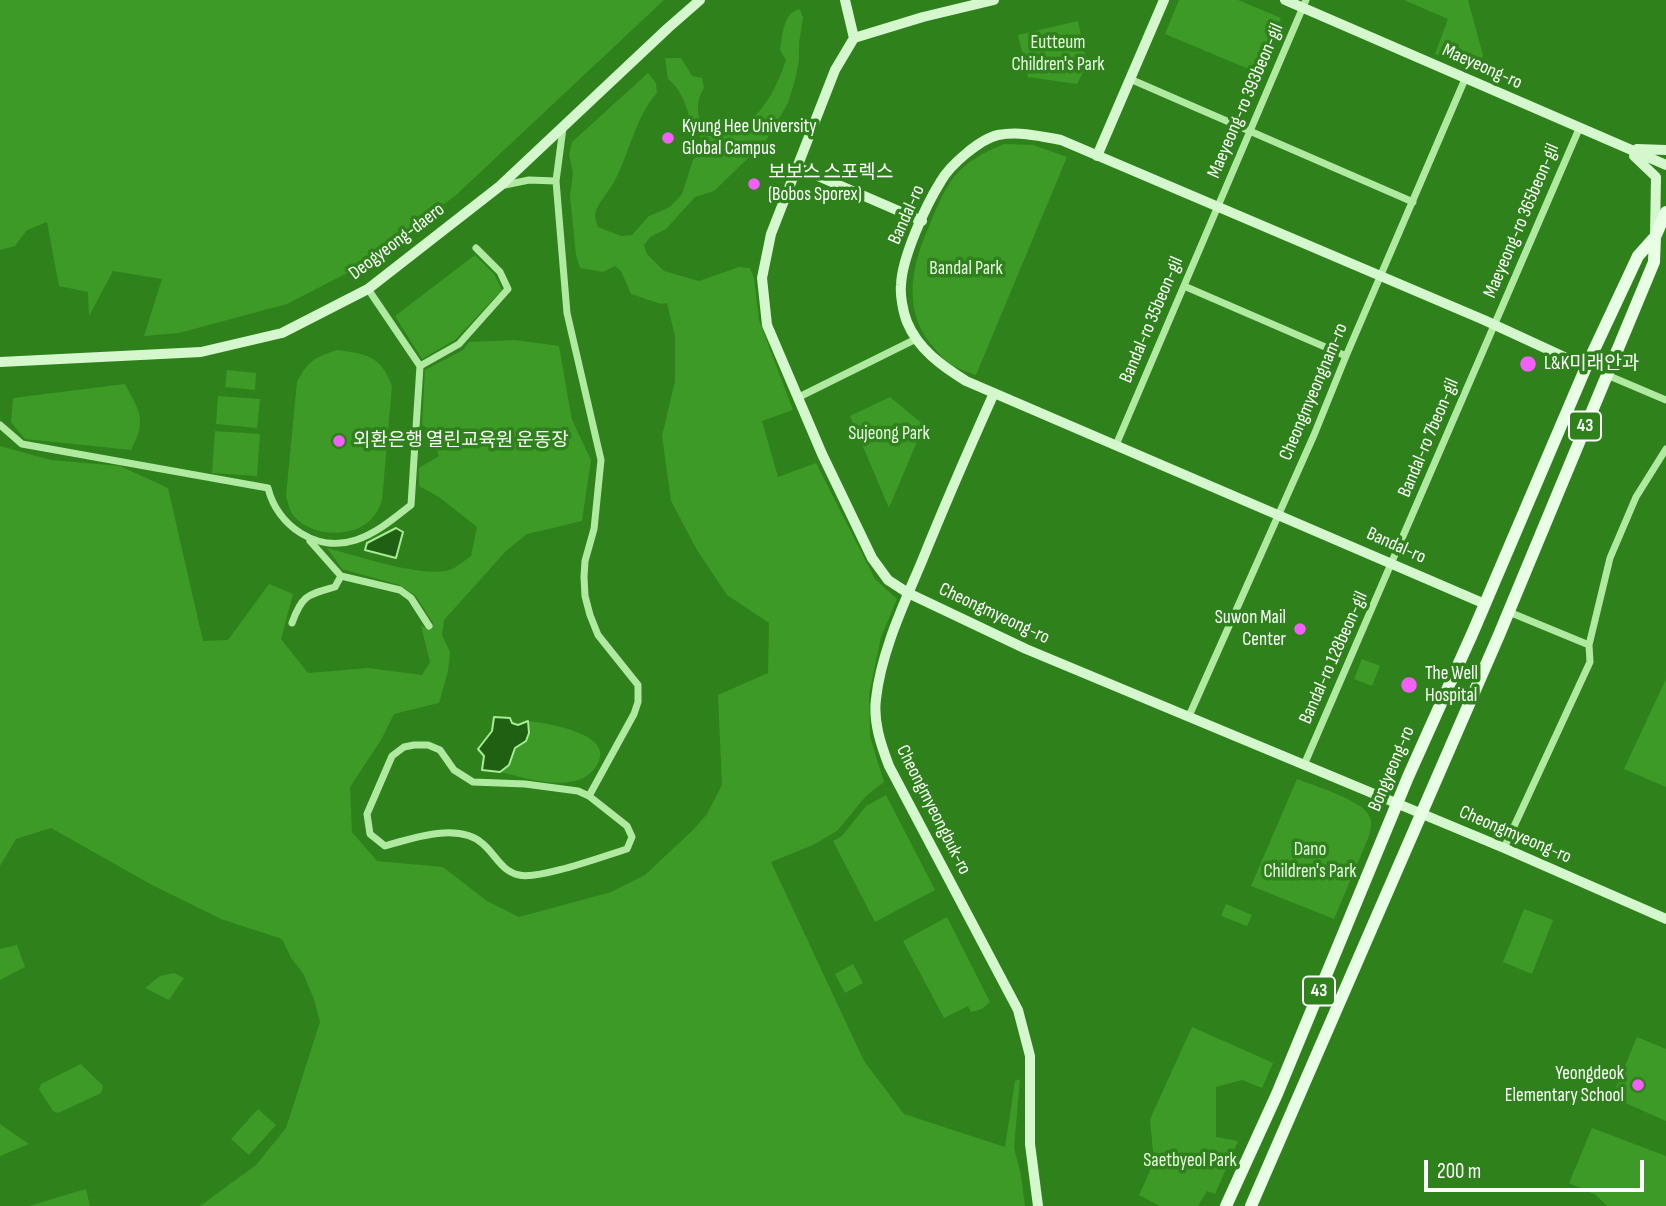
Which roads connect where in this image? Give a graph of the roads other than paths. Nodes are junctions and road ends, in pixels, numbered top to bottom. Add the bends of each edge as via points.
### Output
1 (701, 0) edge
2 (845, 0) edge
3 (995, 0) edge
4 (1164, 0) edge
5 (1285, 0) edge
6 (1304, 4) edge
7 (854, 38) junction
8 (1130, 79) junction
9 (1465, 79) junction
10 (563, 128) junction
11 (1579, 129) junction
12 (1250, 131) junction
13 (1625, 148) junction
14 (1666, 150) edge
15 (1097, 156) junction
16 (1666, 165) edge
17 (797, 167) junction
18 (556, 181) junction
19 (500, 186) junction
20 (1413, 202) junction
21 (1218, 207) junction
22 (1666, 212) edge
23 (922, 222) junction
24 (1666, 228) edge
25 (1655, 237) junction
26 (477, 247) dead end
27 (1381, 276) junction
28 (1184, 286) junction
29 (368, 289) junction
30 (1495, 325) junction
31 (916, 339) junction
32 (1346, 356) junction
33 (0, 362) edge
34 (420, 366) junction
35 (1586, 367) junction
36 (1606, 375) junction
37 (994, 393) junction
38 (797, 398) junction
39 (1666, 400) edge
40 (0, 425) edge
41 (1116, 445) junction
42 (1666, 449) edge
43 (1279, 514) junction
44 (310, 540) junction
45 (1392, 564) junction
46 (341, 576) junction
47 (908, 593) junction
48 (1485, 604) junction
49 (1509, 612) junction
50 (292, 623) dead end
51 (429, 626) dead end
52 (1588, 645) junction
53 (1189, 716) junction
54 (1304, 765) junction
55 (589, 796) junction
56 (1397, 805) junction
57 (1421, 815) junction
58 (1504, 848) junction
59 (1666, 919) edge
60 (1038, 1206) edge
61 (1226, 1206) edge
62 (1251, 1206) edge

1 - 10 street, Deogyeong-daero
2 - 7 street
3 - 7 street
4 - 8 street
5 - 6 street, Maeyeong-ro
6 - 9 street, Maeyeong-ro
6 - 12 street, Maeyeong-ro 393beon-gil
7 - 17 street, Cheongmyeong-ro via 835,70
8 - 12 street
8 - 15 street
9 - 11 street, Maeyeong-ro
9 - 20 street, Cheongmyeongnam-ro
10 - 18 street
10 - 19 street, Deogyeong-daero
11 - 13 street, Maeyeong-ro
11 - 30 street, Maeyeong-ro 365beon-gil
12 - 20 street
12 - 21 street, Maeyeong-ro 393beon-gil
13 - 14 street
13 - 16 street, Maeyeong-ro
13 - 25 street via 1656,177
15 - 21 street, Bandal-ro
15 - 23 street, Bandal-ro via 1061,140 1029,133 996,135 967,152 942,179
17 - 23 street
17 - 38 street, Cheongmyeong-ro via 771,234 762,278 767,325
18 - 19 street
18 - 55 street via 568,313 601,460 594,529 584,569 585,596 598,635 638,685 639,702
19 - 29 street, Deogyeong-daero
20 - 27 street, Cheongmyeongnam-ro
21 - 27 street, Bandal-ro
21 - 28 street, Bandal-ro 35beon-gil
22 - 25 main road, Bongyeong-ro / 43
23 - 31 street, Bandal-ro via 900,286 906,320
24 - 25 street
25 - 35 main road, Bongyeong-ro / 43 via 1637,256
25 - 36 main road, Bongyeong-ro / 43 via 1654,262
26 - 34 street via 500,272 508,289 459,344
27 - 30 street, Bandal-ro
27 - 32 street, Cheongmyeongnam-ro
28 - 32 street
28 - 41 street, Bandal-ro 35beon-gil
29 - 33 street, Deogyeong-daero via 282,333 201,352
29 - 34 street
30 - 35 street, Bandal-ro
30 - 45 street, Bandal-ro 7beon-gil
31 - 37 street, Bandal-ro via 940,365
31 - 38 street
32 - 43 street, Cheongmyeongnam-ro
34 - 44 street via 411,505 377,531 353,541
35 - 48 main road, Bongyeong-ro / 43
36 - 39 street
36 - 49 main road, Bongyeong-ro / 43
37 - 41 street, Bandal-ro
37 - 47 street, Cheongmyeongbuk-ro
38 - 47 street, Cheongmyeong-ro via 872,558 888,580
40 - 44 street via 22,444 268,488 281,515
41 - 43 street, Bandal-ro
42 - 52 street via 1636,497 1610,558
43 - 45 street, Bandal-ro
43 - 53 street, Cheongmyeongnam-ro
44 - 46 street
45 - 48 street, Bandal-ro
45 - 54 street, Bandal-ro 128beon-gil
46 - 50 street via 335,587 309,594 299,603
46 - 51 street via 400,590 411,598
47 - 53 street, Cheongmyeong-ro via 1026,649
47 - 60 street, Cheongmyeongbuk-ro via 886,655 876,699 876,725 889,766 1018,1010 1030,1056 1030,1144
48 - 56 main road, Bongyeong-ro / 43
49 - 52 street
49 - 57 main road, Bongyeong-ro / 43
52 - 58 street via 1590,662
53 - 54 street, Cheongmyeong-ro
54 - 56 street, Cheongmyeong-ro
55 - 55 street via 627,827 632,837 627,849 530,876 506,870 483,843 467,835 424,836 385,846 370,834 367,814 392,757 414,745 440,751 454,770 473,782 536,785
56 - 57 street, Cheongmyeong-ro
56 - 61 main road, Bongyeong-ro / 43
57 - 58 street, Cheongmyeong-ro
57 - 62 main road, Bongyeong-ro / 43
58 - 59 street, Cheongmyeong-ro

